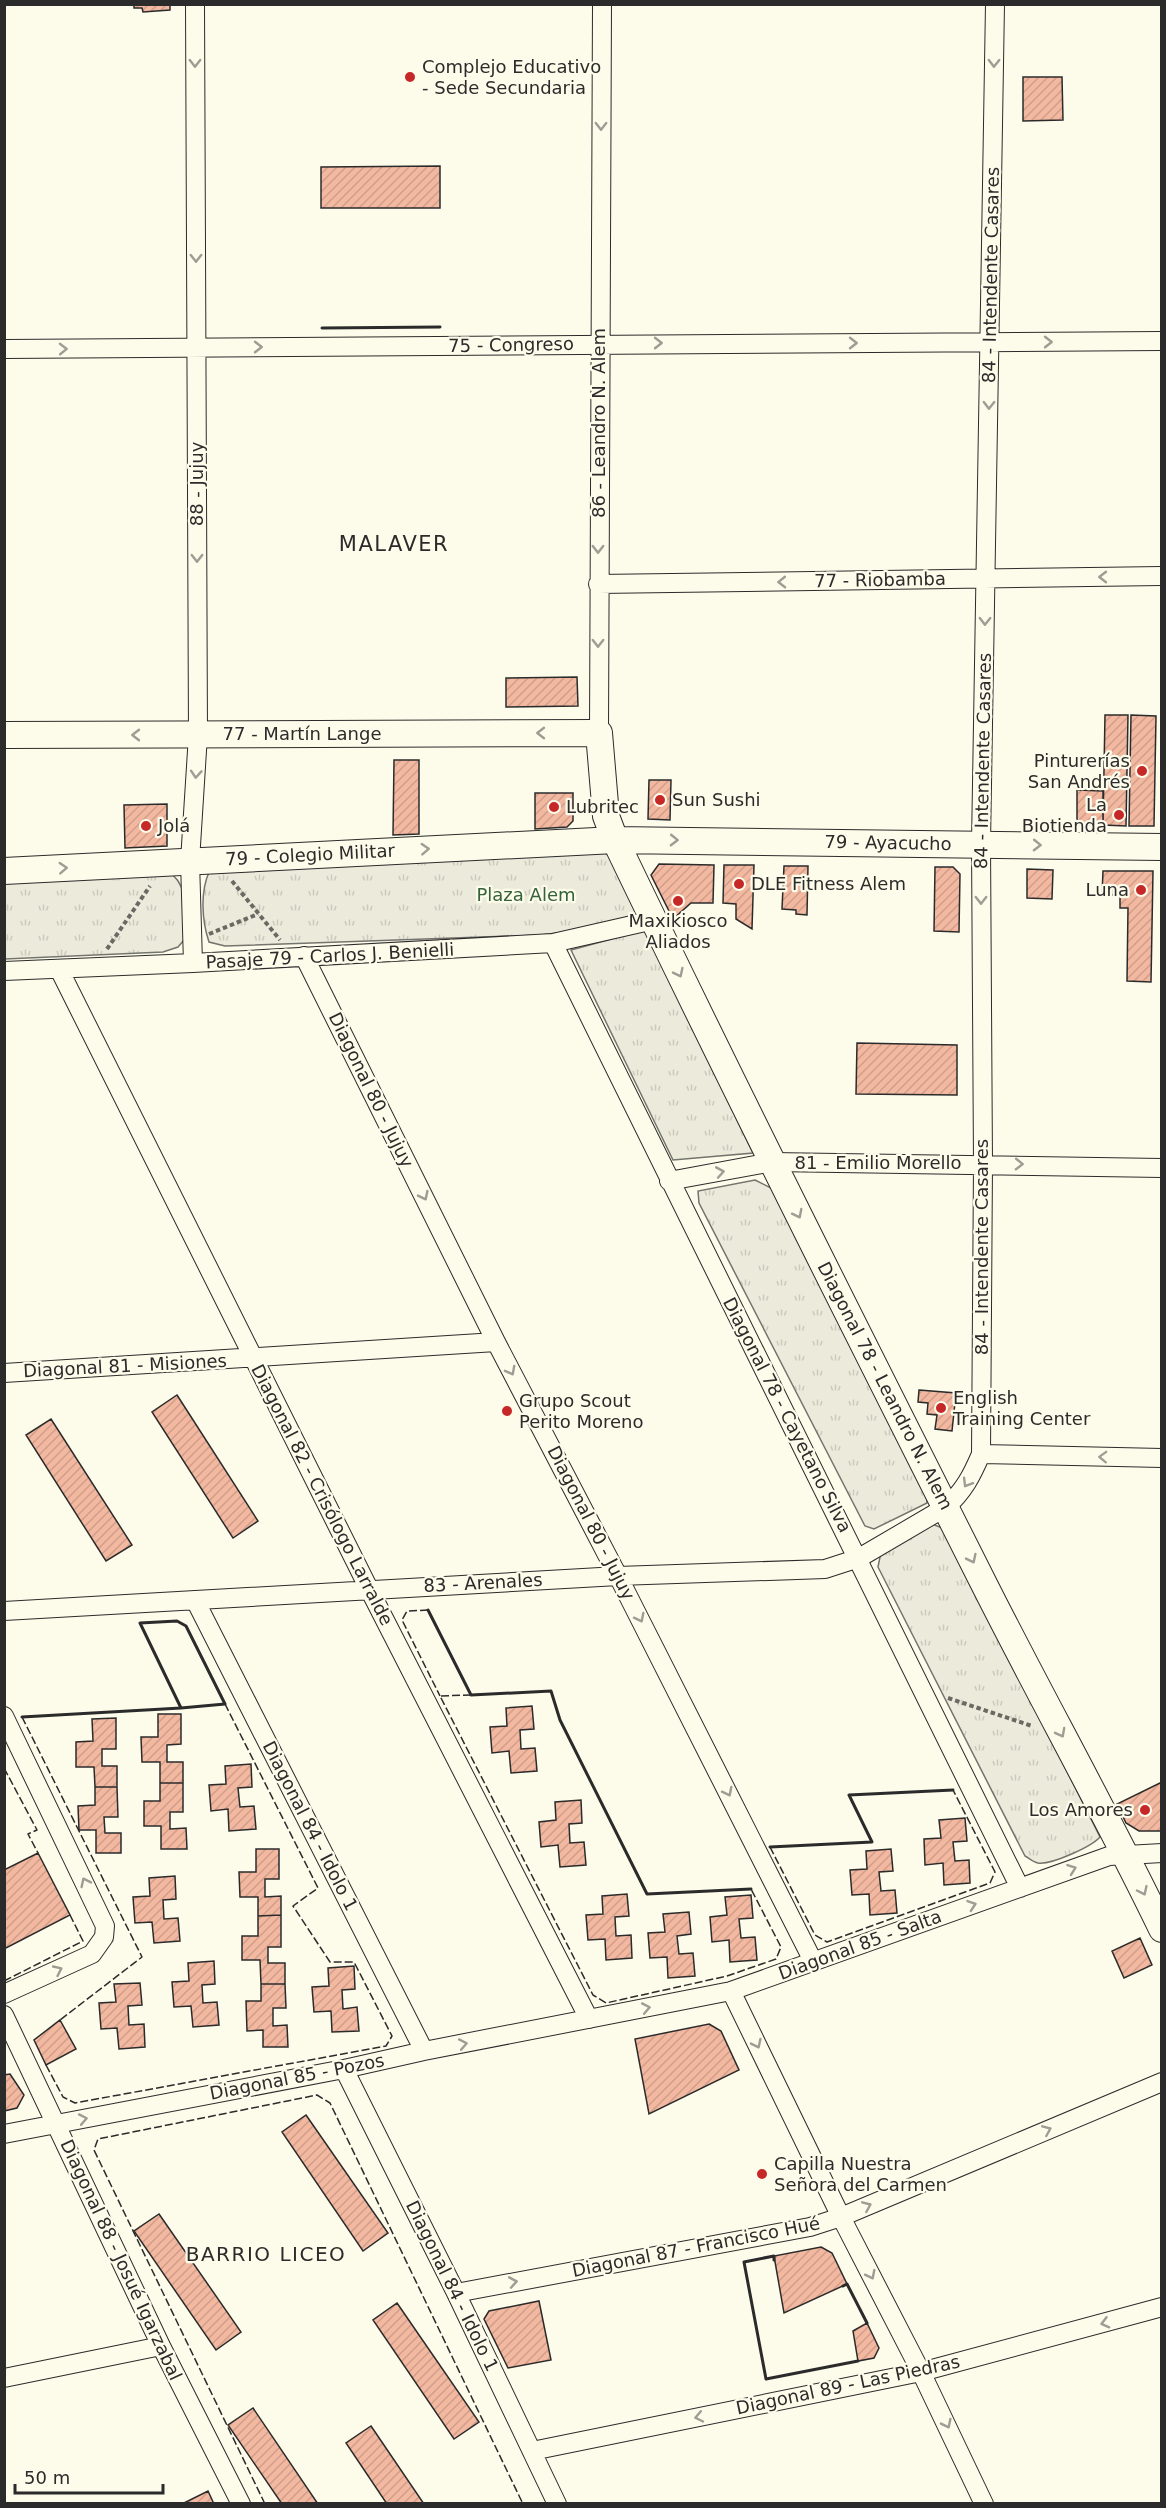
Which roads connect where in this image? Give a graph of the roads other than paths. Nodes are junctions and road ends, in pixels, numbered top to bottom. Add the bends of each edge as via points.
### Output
1 (195, 4) edge
2 (602, 4) edge
3 (995, 4) edge
4 (990, 342) junction
5 (1161, 342) edge
6 (600, 344) junction
7 (196, 347) junction
8 (4, 349) edge
9 (1161, 576) edge
10 (986, 578) junction
11 (598, 584) junction
12 (599, 733) junction
13 (4, 735) edge
14 (198, 735) junction
15 (615, 840) junction
16 (981, 844) junction
17 (1161, 847) edge
18 (190, 861) junction
19 (4, 871) edge
20 (654, 920) junction
21 (553, 943) junction
22 (304, 956) junction
23 (193, 963) junction
24 (59, 969) junction
25 (4, 971) edge
26 (772, 1162) junction
27 (983, 1164) junction
28 (1161, 1168) edge
29 (669, 1181) junction
30 (496, 1342) junction
31 (254, 1359) junction
32 (6, 1370) edge
33 (981, 1454) junction
34 (1161, 1458) edge
35 (946, 1507) junction
36 (859, 1558) junction
37 (618, 1576) junction
38 (369, 1589) junction
39 (195, 1600) junction
40 (4, 1611) edge
41 (4, 1716) edge
42 (1161, 1852) edge
43 (1125, 1853) junction
44 (1020, 1888) junction
45 (1161, 1929) edge
46 (813, 1961) junction
47 (731, 1991) junction
48 (4, 1994) edge
49 (4, 2015) edge
50 (589, 2019) junction
51 (424, 2051) junction
52 (344, 2069) junction
53 (1161, 2082) edge
54 (57, 2124) junction
55 (4, 2134) edge
56 (841, 2217) junction
57 (456, 2293) junction
58 (1161, 2307) edge
59 (161, 2346) junction
60 (921, 2372) junction
61 (4, 2378) edge
62 (532, 2451) junction
63 (241, 2504) edge
64 (557, 2504) edge
65 (984, 2504) edge

1 -> 7 street, 88 - Jujuy
2 -> 6 street, 86 - Leandro N. Alem
3 -> 4 street, 84 - Intendente Casares
4 -> 5 street, 75 - Congreso
6 -> 4 street, 75 - Congreso
4 -> 10 street, 84 - Intendente Casares
7 -> 6 street, 75 - Congreso
6 -> 11 street, 86 - Leandro N. Alem
8 -> 7 street, 75 - Congreso
7 -> 14 street, 88 - Jujuy
9 -> 10 street, 77 - Riobamba
10 -> 11 street, 77 - Riobamba
10 -> 16 street, 84 - Intendente Casares
11 -> 12 street, 86 - Leandro N. Alem
12 -> 14 street, 77 - Martín Lange
12 - 15 street, 86 - Leandro N. Alem via 606,816
14 -> 13 street, 77 - Martín Lange
14 -> 18 street, 88 - Jujuy
15 -> 16 street, 79 - Ayacucho
18 -> 15 street, 79 - Colegio Militar
15 - 20 street, Diagonal 78 - Leandro N. Alem
16 -> 17 street, 79 - Ayacucho
16 -> 27 street, 84 - Intendente Casares
19 -> 18 street, 79 - Colegio Militar
18 - 23 street, 88 - Jujuy
20 - 21 street, Pasaje 79 - Carlos J. Benielli
20 -> 26 street, Diagonal 78 - Leandro N. Alem
21 - 22 street, Pasaje 79 - Carlos J. Benielli
21 - 29 street, Diagonal 78 - Cayetano Silva
22 - 23 street, Pasaje 79 - Carlos J. Benielli
22 -> 30 street, Diagonal 80 - Jujuy
23 - 24 street, Pasaje 79 - Carlos J. Benielli
24 - 25 street, Pasaje 79 - Carlos J. Benielli
24 - 31 street, Diagonal 82 - Crisólogo Larralde
26 - 27 street, 81 - Emilio Morello
29 -> 26 street, 81 - Emilio Morello
26 -> 35 street, Diagonal 78 - Leandro N. Alem
27 -> 28 street, 81 - Emilio Morello
27 - 33 street, 84 - Intendente Casares
29 - 36 street, Diagonal 78 - Cayetano Silva
30 - 31 street, Diagonal 81 - Misiones
30 -> 37 street, Diagonal 80 - Jujuy
31 - 32 street, Diagonal 81 - Misiones
31 - 38 street, Diagonal 82 - Crisólogo Larralde
34 -> 33 street
33 -> 35 street, 84 - Intendente Casares via 969,1481
35 - 36 street, 83 - Arenales
35 -> 43 street, Diagonal 78 - Leandro N. Alem
36 - 37 street, 83 - Arenales via 825,1569
36 - 44 street, Diagonal 78 - Cayetano Silva
37 - 38 street, 83 - Arenales
37 -> 46 street, Diagonal 80 - Jujuy
38 - 39 street, 83 - Arenales
38 - 50 street, Diagonal 82 - Crisólogo Larralde
39 - 40 street, 83 - Arenales
39 - 51 street, Diagonal 84 - Idolo 1
48 -> 41 street via 92,1954 104,1937 105,1926
42 - 43 street, Diagonal 85 - Salta
44 -> 43 street, Diagonal 85 - Salta
43 -> 45 street, Diagonal 78 - Leandro N. Alem
46 -> 44 street, Diagonal 85 - Salta
46 - 47 street, Diagonal 85 - Salta
50 -> 47 street, Diagonal 85 - Salta
47 -> 56 street
49 - 54 street, Diagonal 88 - Josué Igarzabal
51 -> 50 street, Diagonal 85 - Pozos
51 - 52 street, Diagonal 85 - Pozos
54 -> 52 street, Diagonal 85 - Pozos
52 - 57 street, Diagonal 84 - Idolo 1
56 -> 53 street, Diagonal 87 - Francisco Hué
54 - 55 street, Diagonal 85 - Pozos
54 - 59 street, Diagonal 88 - Josué Igarzabal
57 -> 56 street, Diagonal 87 - Francisco Hué via 810,2227
56 -> 60 street
57 - 62 street, Diagonal 84 - Idolo 1
58 -> 60 street, Diagonal 89 - Las Piedras
59 - 61 street
59 - 63 street, Diagonal 88 - Josué Igarzabal
60 -> 62 street, Diagonal 89 - Las Piedras
60 -> 65 street
62 - 64 street, Diagonal 84 - Idolo 1

